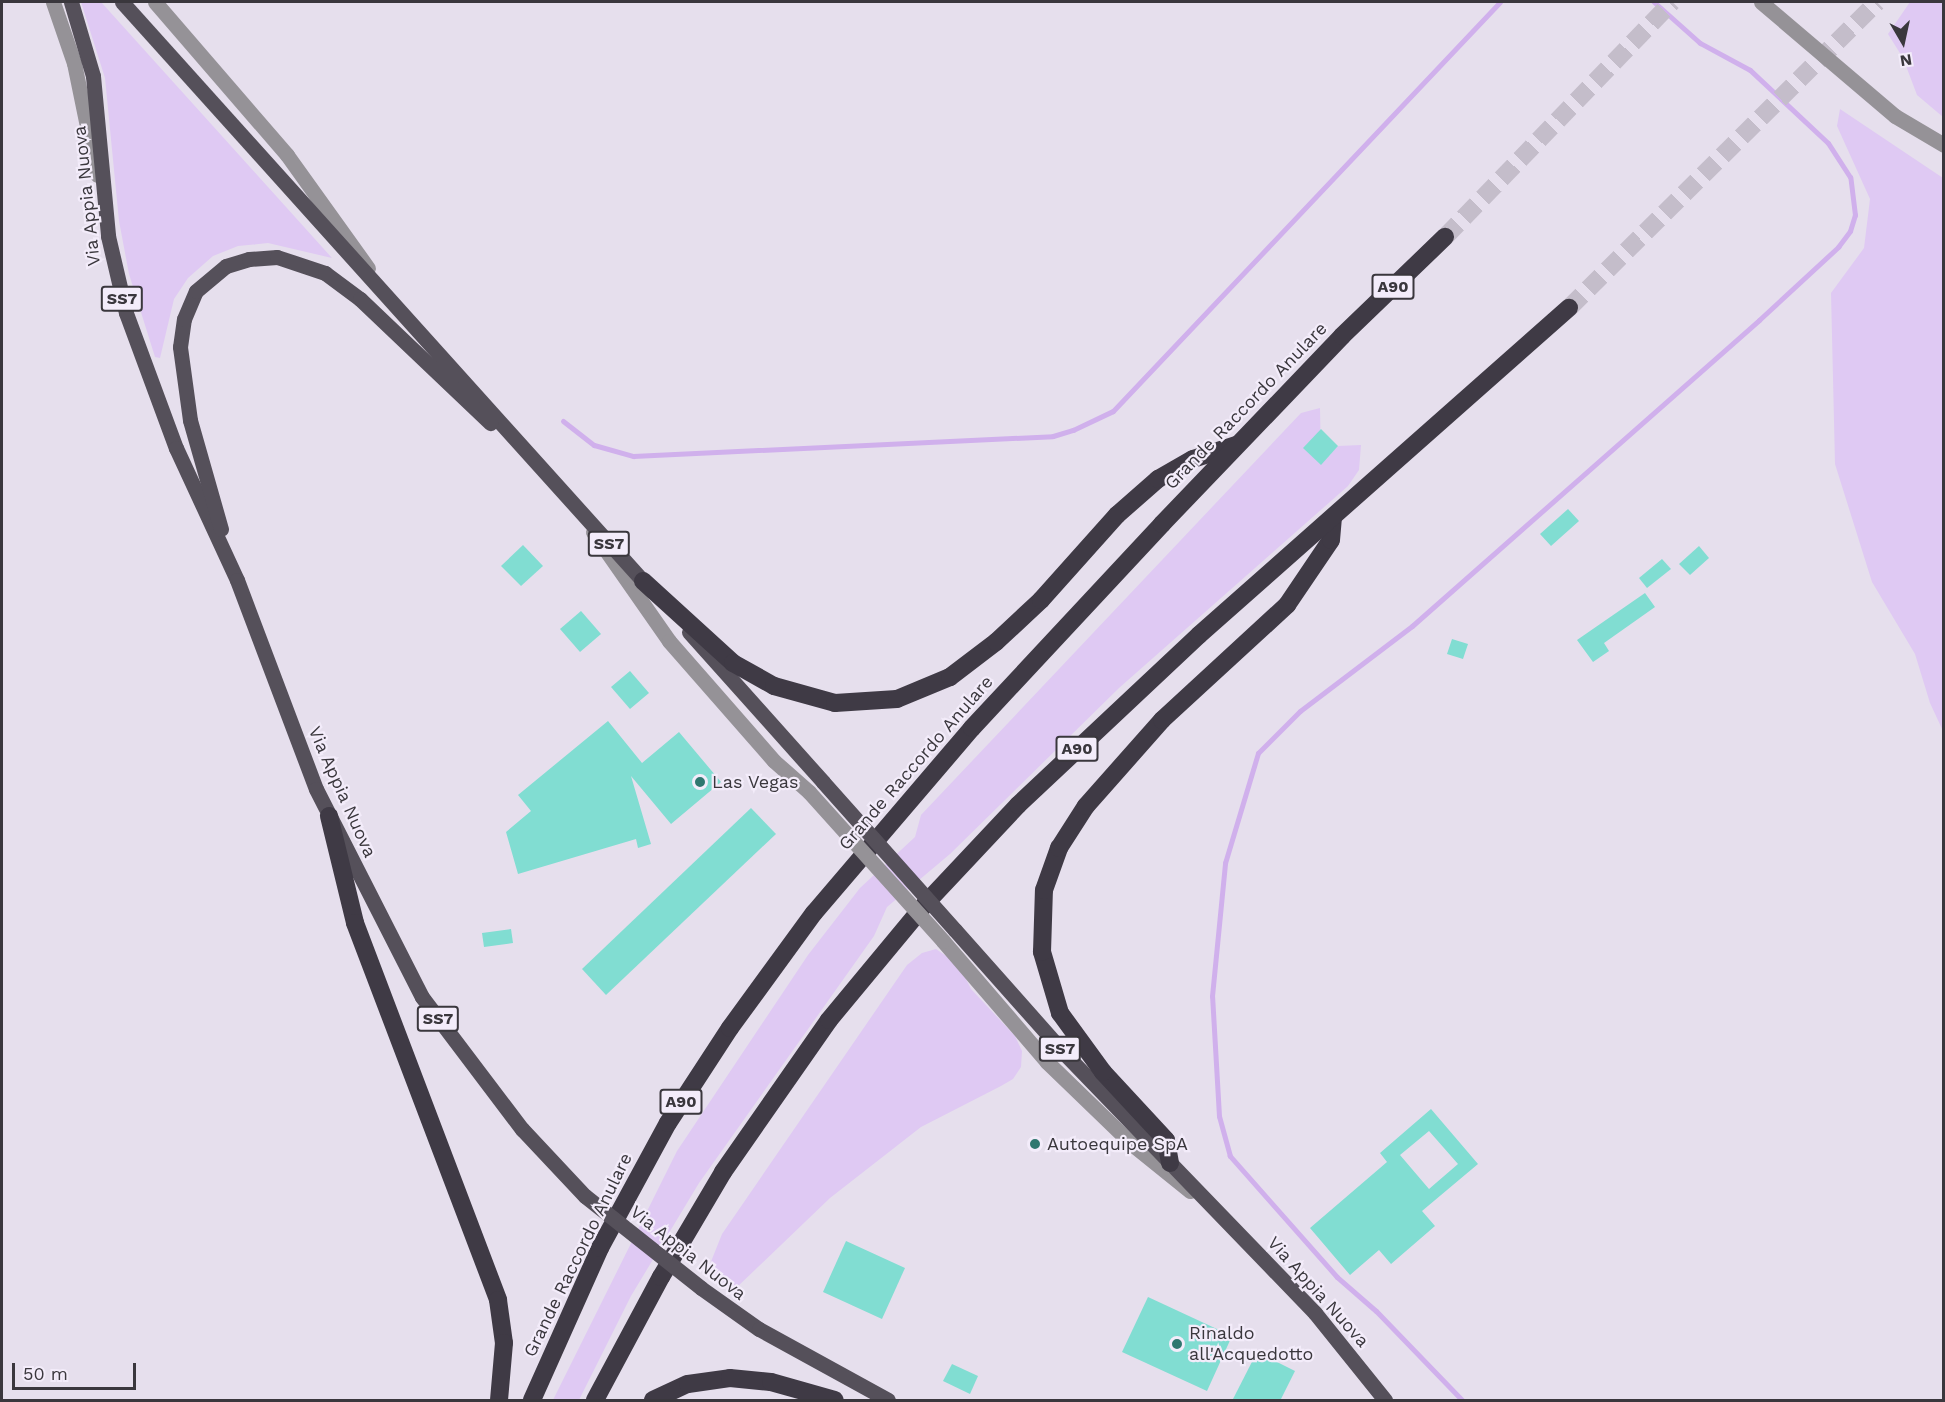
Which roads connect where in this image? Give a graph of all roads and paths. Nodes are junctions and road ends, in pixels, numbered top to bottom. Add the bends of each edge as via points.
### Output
1 (53, 2) edge
2 (71, 2) edge
3 (122, 2) edge
4 (155, 2) edge
5 (1761, 2) edge
6 (1944, 145) edge
7 (106, 223) junction
8 (1444, 237) tunnel mouth
9 (386, 295) junction
10 (1569, 308) tunnel mouth
11 (1238, 445) junction
12 (533, 460) junction
13 (576, 508) junction
14 (1333, 519) junction
15 (237, 580) junction
16 (643, 581) junction
17 (329, 816) junction
18 (949, 935) junction
19 (1170, 1163) junction
20 (1218, 1213) junction
21 (1370, 1380) junction
22 (499, 1401) edge
23 (532, 1401) edge
24 (596, 1401) edge
25 (653, 1401) edge
26 (835, 1401) edge
27 (888, 1401) edge
28 (1377, 1401) edge
29 (1385, 1401) edge

1 - 7 street via 74,63
2 - 7 main road, Via Appia Nuova / SS7 via 85,40 96,93
3 - 9 main road, Via Appia Nuova / SS7
4 - 9 street via 299,170
5 - 6 street via 1895,116
7 - 15 main road, Via Appia Nuova / SS7 via 123,302 163,415
8 - 11 highway, Grande Raccordo Anulare / A90
9 - 12 main road, Via Appia Nuova / SS7
10 - 14 highway, A90
11 - 16 highway via 1192,459 1158,479 1116,515 1041,600 996,642 950,676 897,699 835,703 774,686 733,663
11 - 23 highway, Grande Raccordo Anulare / A90 via 972,729 808,922 724,1036 668,1123 600,1248
12 - 13 main road, Via Appia Nuova / SS7
12 - 15 main road via 455,393 360,298 325,273 277,257 226,266 203,282 190,302 180,360 198,454
13 - 16 main road, Via Appia Nuova / SS7
13 - 18 street, Via Appia Nuova, bridge via 664,635 774,761
14 - 19 highway via 1331,540 1287,605 1162,720 1086,806 1059,848 1044,890 1042,952 1050,993 1103,1072 1166,1140
14 - 24 highway, A90 via 1199,635 1046,777 987,836 866,973 723,1172 661,1276
15 - 17 main road, Via Appia Nuova / SS7 via 283,707
16 - 18 main road, Via Appia Nuova / SS7, bridge via 823,782
17 - 22 highway via 355,923 498,1300 504,1343
17 - 27 main road, Via Appia Nuova / SS7, bridge via 422,997 522,1129 585,1197 759,1329
18 - 19 main road, Via Appia Nuova / SS7
18 - 20 street, Via Appia Nuova via 1047,1062 1134,1146
19 - 20 main road, Via Appia Nuova / SS7
20 - 21 main road, Via Appia Nuova / SS7 via 1315,1313
21 - 28 main road
21 - 29 main road, Via Appia Nuova / SS7
25 - 26 highway via 688,1383 730,1378 771,1382

